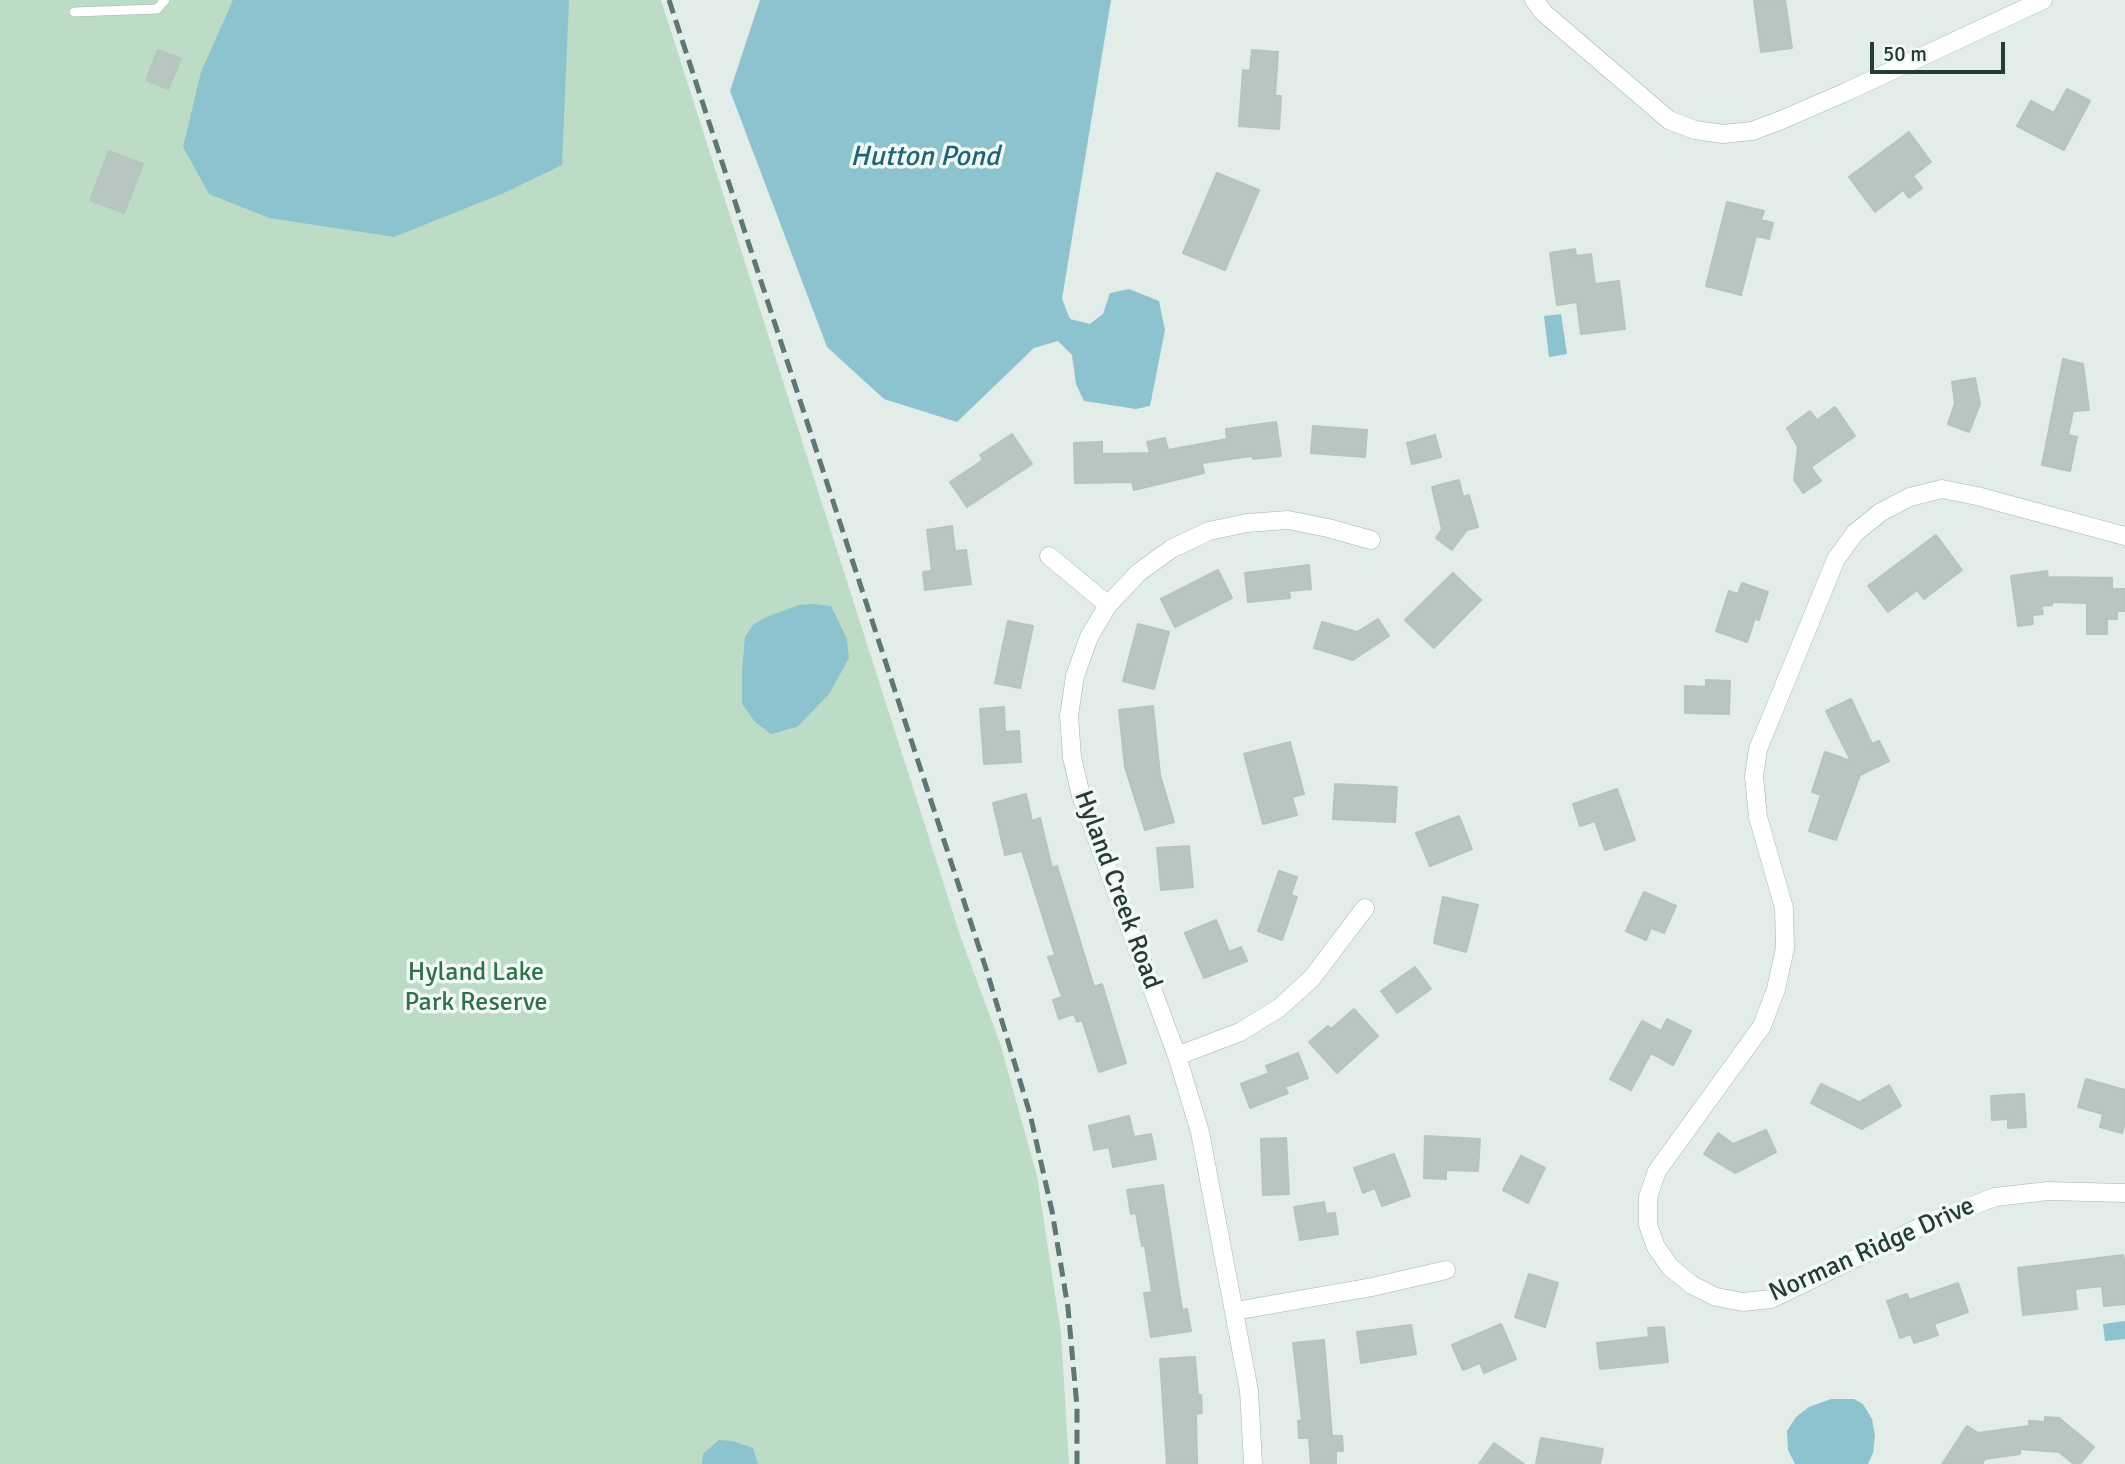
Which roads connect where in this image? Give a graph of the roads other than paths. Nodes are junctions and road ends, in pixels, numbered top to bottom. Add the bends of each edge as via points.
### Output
1 (165, 0) edge
2 (1534, 0) edge
3 (2043, 0) edge
4 (74, 12) dead end
5 (2125, 536) edge
6 (1371, 540) dead end
7 (1049, 556) dead end
8 (1108, 605) junction
9 (1365, 908) dead end
10 (1177, 1056) junction
11 (2125, 1193) edge
12 (1446, 1270) dead end
13 (1235, 1311) junction
14 (1253, 1464) edge

1 - 4 lane via 157,9
2 - 3 street via 1669,120 1723,134 1752,131 1779,121
5 - 11 street, Norman Ridge Drive via 1942,489 1910,497 1881,512 1855,533 1836,559 1758,749 1754,776 1758,817 1784,908 1785,948 1776,989 1762,1026 1657,1171 1648,1197 1648,1225 1656,1247 1692,1285 1716,1297 1743,1301 1771,1299 1936,1220 1995,1197 2048,1191
6 - 8 street, Hyland Creek Road via 1288,520 1209,531 1171,549 1138,573
7 - 8 street
8 - 10 street, Hyland Creek Road via 1089,637 1075,676 1069,716 1072,757 1081,796
9 - 10 street via 1312,978 1279,1009 1240,1032
10 - 13 street, Hyland Creek Road via 1200,1132
12 - 13 street
13 - 14 street, Hyland Creek Road via 1248,1391

